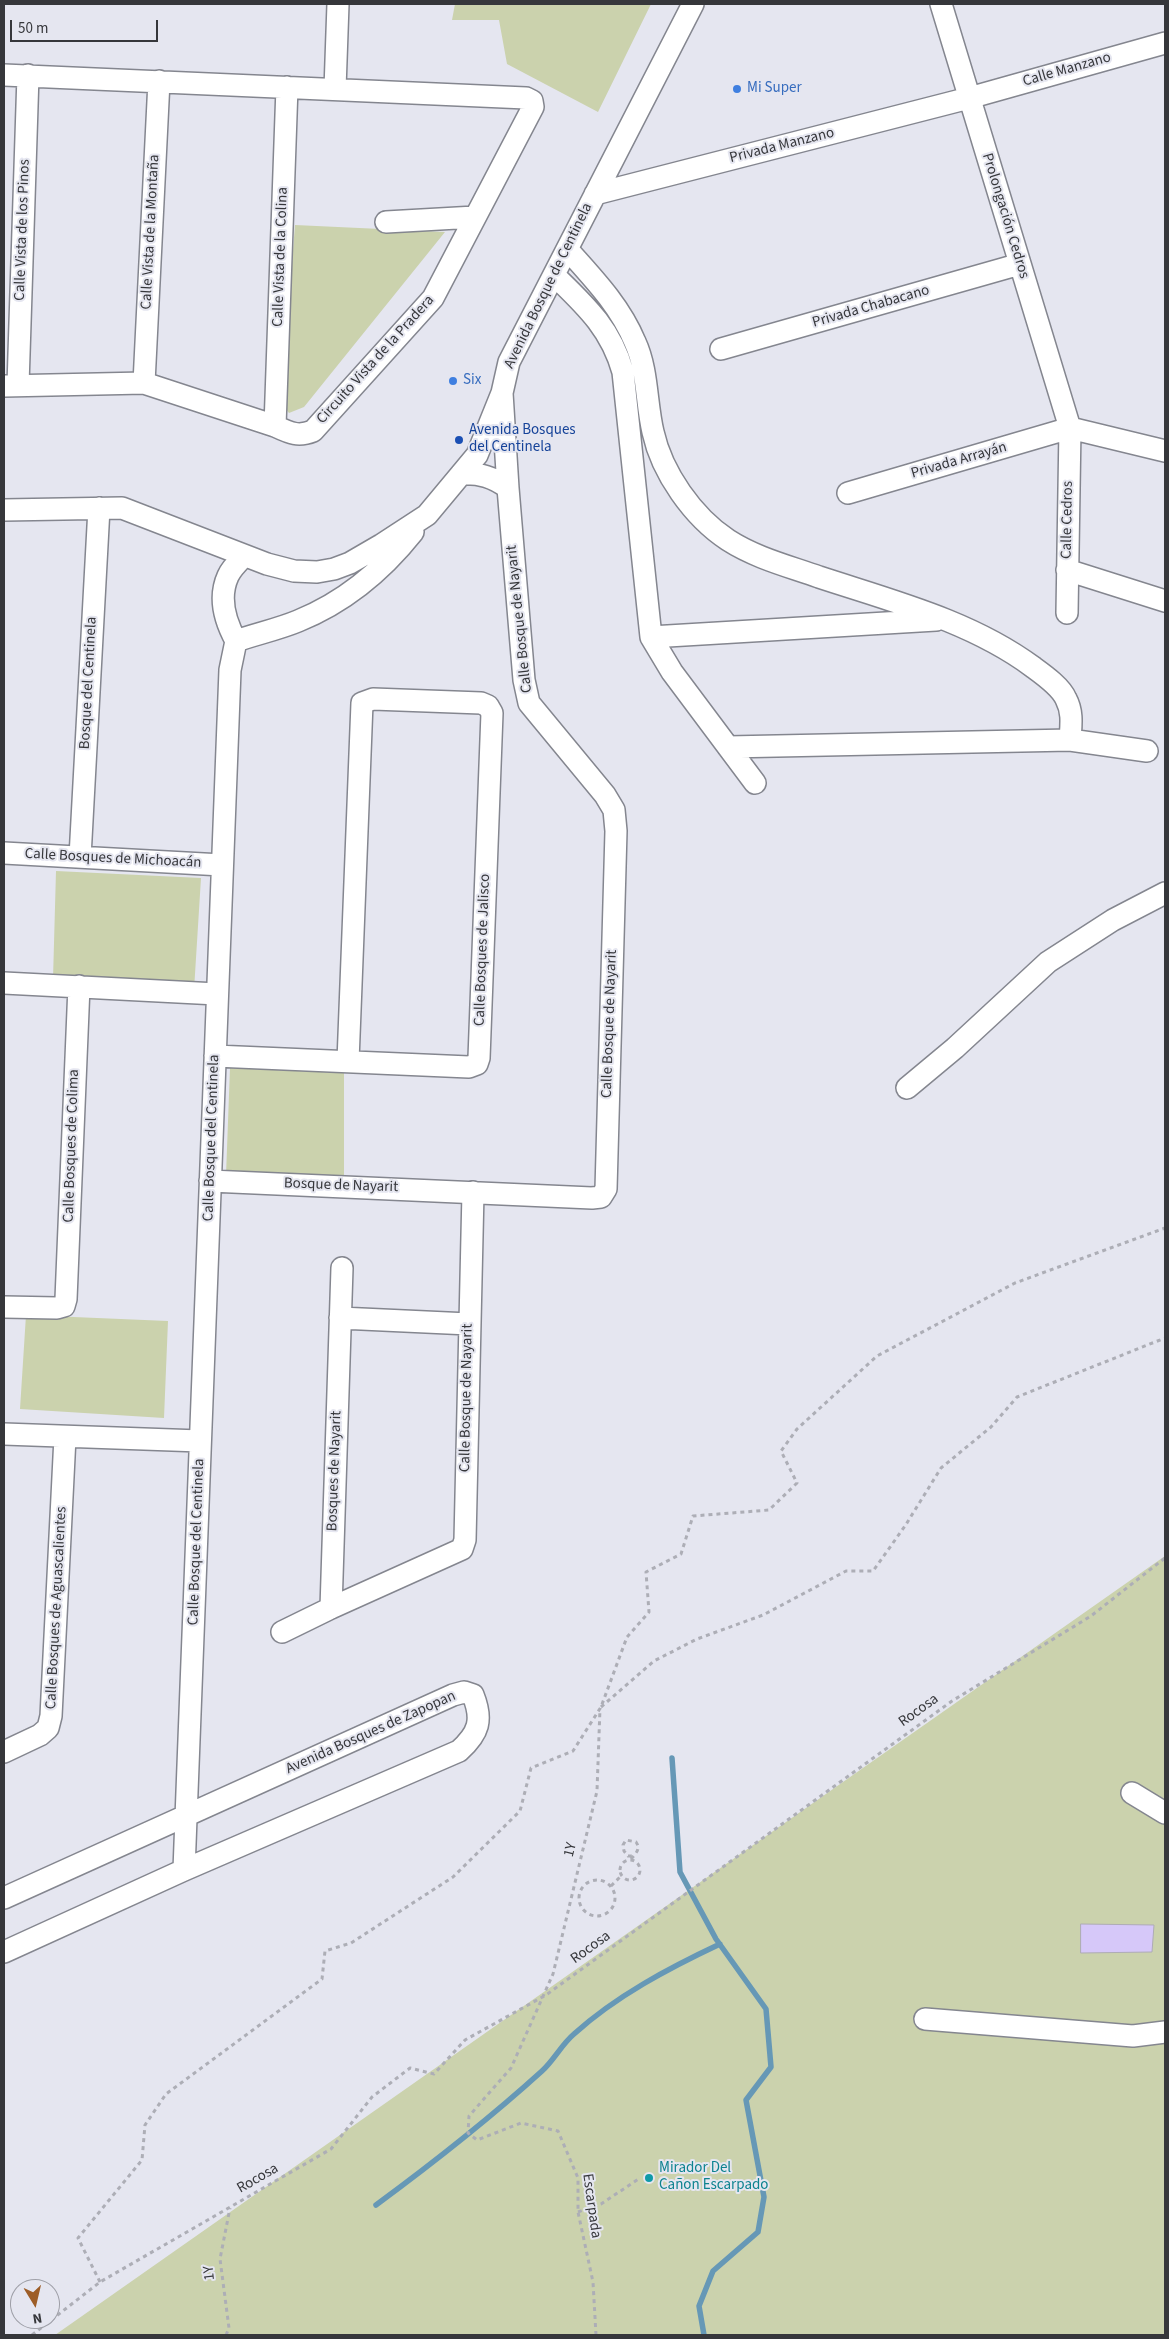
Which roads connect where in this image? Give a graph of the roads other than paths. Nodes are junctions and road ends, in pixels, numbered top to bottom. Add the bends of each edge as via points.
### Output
1 (338, 4) edge
2 (693, 4) edge
3 (941, 4) edge
4 (1165, 43) edge
5 (4, 75) edge
6 (28, 75) junction
7 (159, 81) junction
8 (287, 87) junction
9 (335, 89) junction
10 (969, 98) junction
11 (594, 194) junction
12 (475, 217) junction
13 (386, 222) dead end
14 (568, 250) junction
15 (1020, 264) junction
16 (555, 276) junction
17 (721, 349) dead end
18 (144, 383) junction
19 (11, 385) edge
20 (502, 394) junction
21 (276, 426) junction
22 (1070, 428) junction
23 (1165, 451) edge
24 (661, 457) junction
25 (633, 460) junction
26 (461, 474) junction
27 (508, 488) junction
28 (848, 493) dead end
29 (99, 508) junction
30 (4, 510) edge
31 (427, 515) junction
32 (243, 556) junction
33 (1067, 570) junction
34 (317, 572) junction
35 (1165, 601) edge
36 (329, 606) junction
37 (1067, 613) dead end
38 (948, 620) junction
39 (651, 637) junction
40 (236, 640) junction
41 (1070, 740) junction
42 (728, 747) junction
43 (1147, 751) dead end
44 (755, 783) dead end
45 (4, 853) edge
46 (80, 857) junction
47 (222, 865) junction
48 (1165, 893) edge
49 (4, 983) edge
50 (79, 986) junction
51 (217, 994) junction
52 (215, 1056) junction
53 (348, 1061) junction
54 (907, 1088) dead end
55 (210, 1181) junction
56 (472, 1192) junction
57 (342, 1268) dead end
58 (4, 1306) edge
59 (340, 1318) junction
60 (469, 1324) junction
61 (4, 1434) edge
62 (66, 1437) junction
63 (200, 1441) junction
64 (331, 1608) junction
65 (282, 1632) dead end
66 (4, 1752) edge
67 (1132, 1792) dead end
68 (1165, 1812) edge
69 (186, 1815) junction
70 (184, 1870) junction
71 (4, 1898) edge
72 (4, 1952) edge
73 (925, 2019) dead end
74 (1165, 2032) edge

1 - 9 street
2 - 11 street, Avenida Bosque de Centinela
3 - 10 street, Prolongación Cedros
4 - 10 street, Calle Manzano
5 - 6 street, Circuito Vista de la Pradera
6 - 7 street, Circuito Vista de la Pradera
6 - 19 street, Calle Vista de los Pinos
7 - 8 street, Circuito Vista de la Pradera
7 - 18 street, Calle Vista de la Montaña
8 - 9 street, Circuito Vista de la Pradera
8 - 21 street, Calle Vista de la Colina
9 - 12 street, Circuito Vista de la Pradera via 526,98 532,101 530,114
10 - 11 street, Privada Manzano
10 - 15 street, Prolongación Cedros
11 - 14 street, Avenida Bosque de Centinela
12 - 13 street
12 - 21 street, Circuito Vista de la Pradera via 433,298 313,431 295,435
14 - 16 street, Avenida Bosque de Centinela
14 - 24 street via 621,314 636,344
15 - 17 street, Privada Chabacano
15 - 22 street, Prolongación Cedros
16 - 20 street, Avenida Bosque de Centinela via 509,362
16 - 25 street via 592,312 618,356
18 - 19 street, Circuito Vista de la Pradera
18 - 21 street, Circuito Vista de la Pradera
20 - 26 street, Avenida Bosque de Centinela via 477,455
20 - 27 street, Calle Bosque de Nayarit
22 - 23 street
22 - 28 street, Privada Arrayán
22 - 33 street, Calle Cedros
24 - 25 street
24 - 38 street via 704,520 728,540 760,557
25 - 39 street
26 - 27 street via 476,473 495,479
26 - 31 street, Avenida Bosque de Centinela
27 - 56 street, Calle Bosque de Nayarit via 524,680 529,703 614,810 606,1189 601,1197 592,1198
29 - 30 street, Avenida Bosque de Centinela
29 - 32 street, Avenida Bosque de Centinela via 122,508
29 - 46 street, Bosque del Centinela
31 - 34 street, Avenida Bosque de Centinela via 350,563
31 - 36 street via 392,558 364,583
32 - 34 street, Avenida Bosque de Centinela via 294,571
32 - 40 street via 228,575 223,598 226,621
33 - 35 street
33 - 37 street, Calle Cedros
34 - 36 street
36 - 40 street via 298,622
38 - 39 street
38 - 41 street via 1021,658 1066,696 1072,713
39 - 42 street via 672,672
40 - 47 street, Calle Bosque del Centinela via 230,670
41 - 42 street
41 - 43 street
42 - 44 street
45 - 46 street, Calle Bosques de Michoacán
46 - 47 street, Calle Bosques de Michoacán
47 - 51 street, Calle Bosque del Centinela
48 - 54 street via 1113,920 1048,962
49 - 50 street
50 - 51 street
50 - 58 street, Calle Bosques de Colima via 66,1299 64,1306 57,1308
51 - 52 street, Calle Bosque del Centinela
52 - 53 street, Calle Bosques de Jalisco
52 - 55 street, Calle Bosque del Centinela
53 - 53 street, Calle Bosques de Jalisco via 469,1067 477,1064 492,713 481,702 373,699 362,702
55 - 56 street, Bosque de Nayarit
55 - 63 street, Calle Bosque del Centinela
56 - 60 street, Calle Bosque de Nayarit
57 - 59 street, Bosques de Nayarit
59 - 60 street
59 - 64 street, Bosques de Nayarit
60 - 64 street, Calle Bosque de Nayarit via 465,1540 462,1549
61 - 62 street
62 - 63 street
62 - 66 street, Calle Bosques de Aguascalientes via 51,1716 48,1728 40,1735
63 - 69 street, Calle Bosque del Centinela
64 - 65 street
67 - 68 street
69 - 70 street, Calle Bosque del Centinela
69 - 70 street, Avenida Bosques de Zapopan via 452,1695 464,1692 473,1695 479,1724 470,1740 458,1751
69 - 71 street, Avenida Bosques de Zapopan
70 - 72 street, Avenida Bosques de Zapopan
73 - 74 street via 1133,2036

